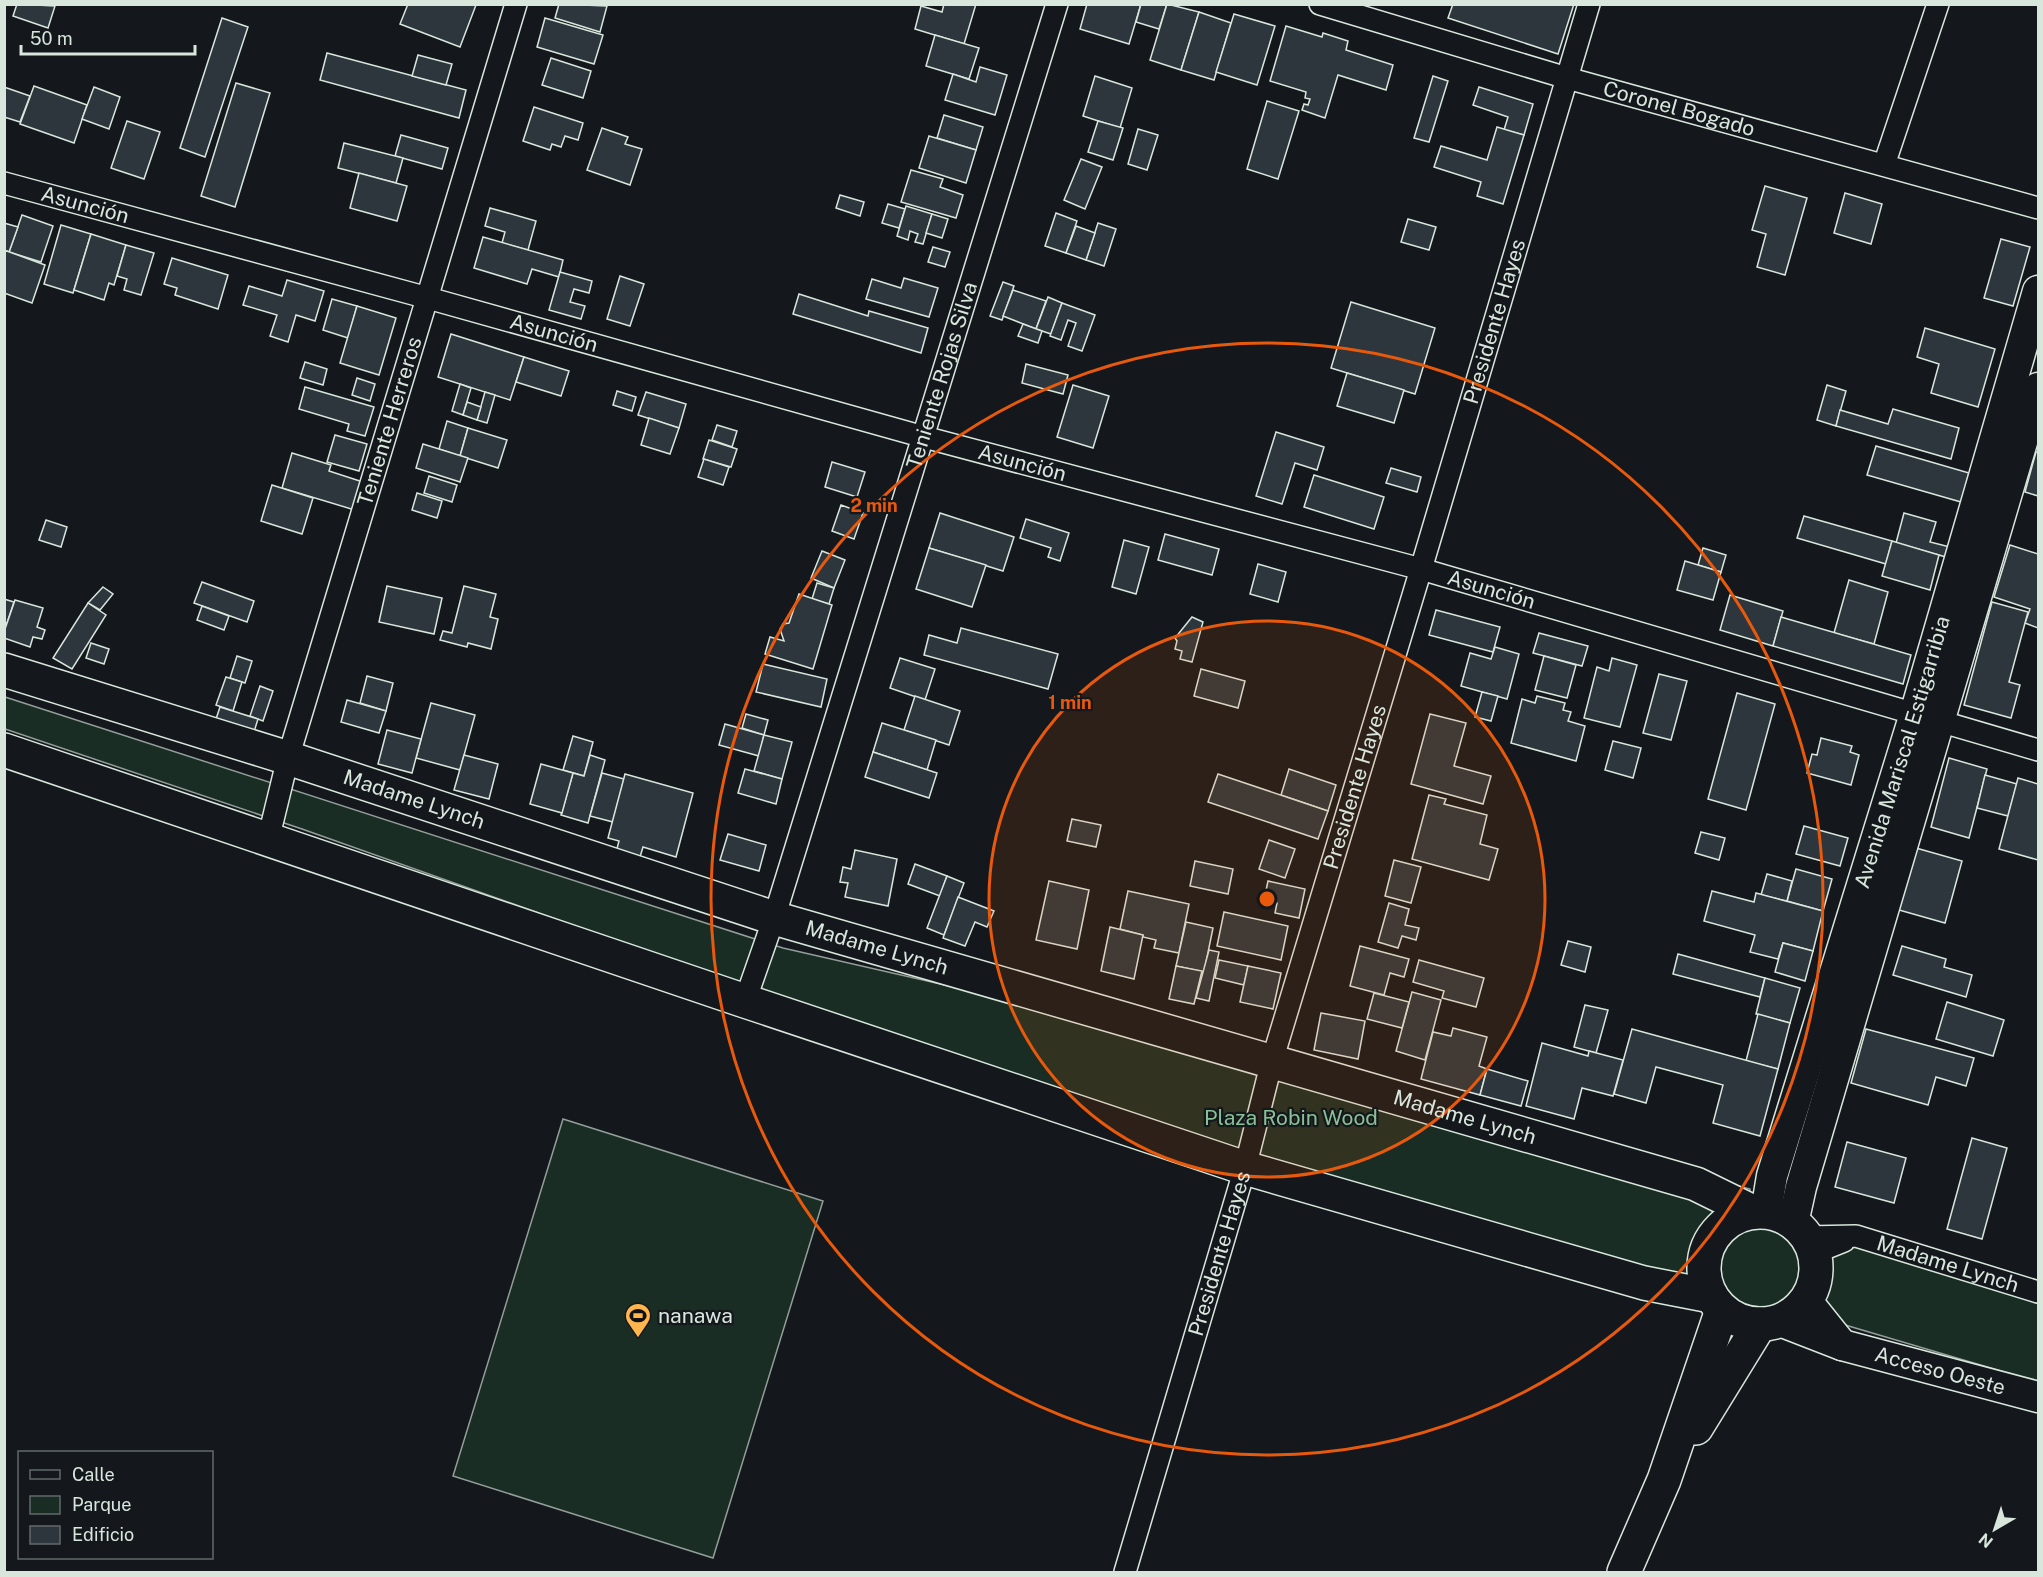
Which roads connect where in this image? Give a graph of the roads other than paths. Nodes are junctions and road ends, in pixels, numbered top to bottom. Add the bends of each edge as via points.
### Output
1 (516, 4) edge
2 (1057, 4) edge
3 (1320, 4) edge
4 (1589, 4) edge
5 (1938, 4) edge
6 (1567, 78) junction
7 (1884, 165) junction
8 (4, 183) edge
9 (2038, 208) edge
10 (2038, 291) edge
11 (428, 298) junction
12 (2038, 388) edge
13 (924, 437) junction
14 (1421, 569) junction
15 (4, 670) edge
16 (1927, 718) junction
17 (4, 750) edge
18 (2038, 750) edge
19 (288, 758) junction
20 (268, 840) junction
21 (774, 918) junction
22 (745, 1001) junction
23 (1272, 1061) junction
24 (1245, 1168) junction
25 (1786, 1228) junction
26 (2038, 1292) edge
27 (1806, 1300) junction
28 (1717, 1303) junction
29 (1770, 1323) junction
30 (1842, 1345) junction
31 (2038, 1397) edge
32 (1664, 1480) junction
33 (1125, 1572) edge
34 (1624, 1572) edge

1 - 11 street, Teniente Herreros
2 - 13 street, Teniente Rojas Silva
3 - 6 street, Coronel Bogado
4 - 6 street, Presidente Hayes
5 - 7 street
6 - 7 street, Coronel Bogado
6 - 14 street, Presidente Hayes
7 - 9 street, Coronel Bogado
8 - 11 street, Asunción
10 - 16 main road, Avenida Mariscal Estigarribia
11 - 13 street, Asunción
11 - 19 street, Teniente Herreros
12 - 16 main road, Avenida Mariscal Estigarribia
13 - 14 street, Asunción
13 - 21 street, Teniente Rojas Silva
14 - 16 street, Asunción
14 - 23 street, Presidente Hayes
15 - 19 main road, Madame Lynch
16 - 18 street, Asunción
16 - 25 main road, Avenida Mariscal Estigarribia via 1804,1175
17 - 20 main road
19 - 20 street, Teniente Herreros
19 - 21 main road, Madame Lynch
20 - 22 main road
21 - 22 street, Teniente Rojas Silva
21 - 23 main road, Madame Lynch
22 - 24 main road
23 - 24 street, Presidente Hayes
23 - 25 main road, Madame Lynch via 1696,1184
24 - 28 main road
24 - 33 street, Presidente Hayes
25 - 26 street, Madame Lynch via 1856,1236
25 - 27 main road via 1815,1277
25 - 28 main road via 1729,1222 1714,1235 1704,1274
27 - 29 main road via 1790,1316
27 - 30 main road
28 - 29 main road via 1746,1323
28 - 32 main road
29 - 30 main road, Acceso Oeste
29 - 32 main road
30 - 31 main road, Acceso Oeste
32 - 34 main road

